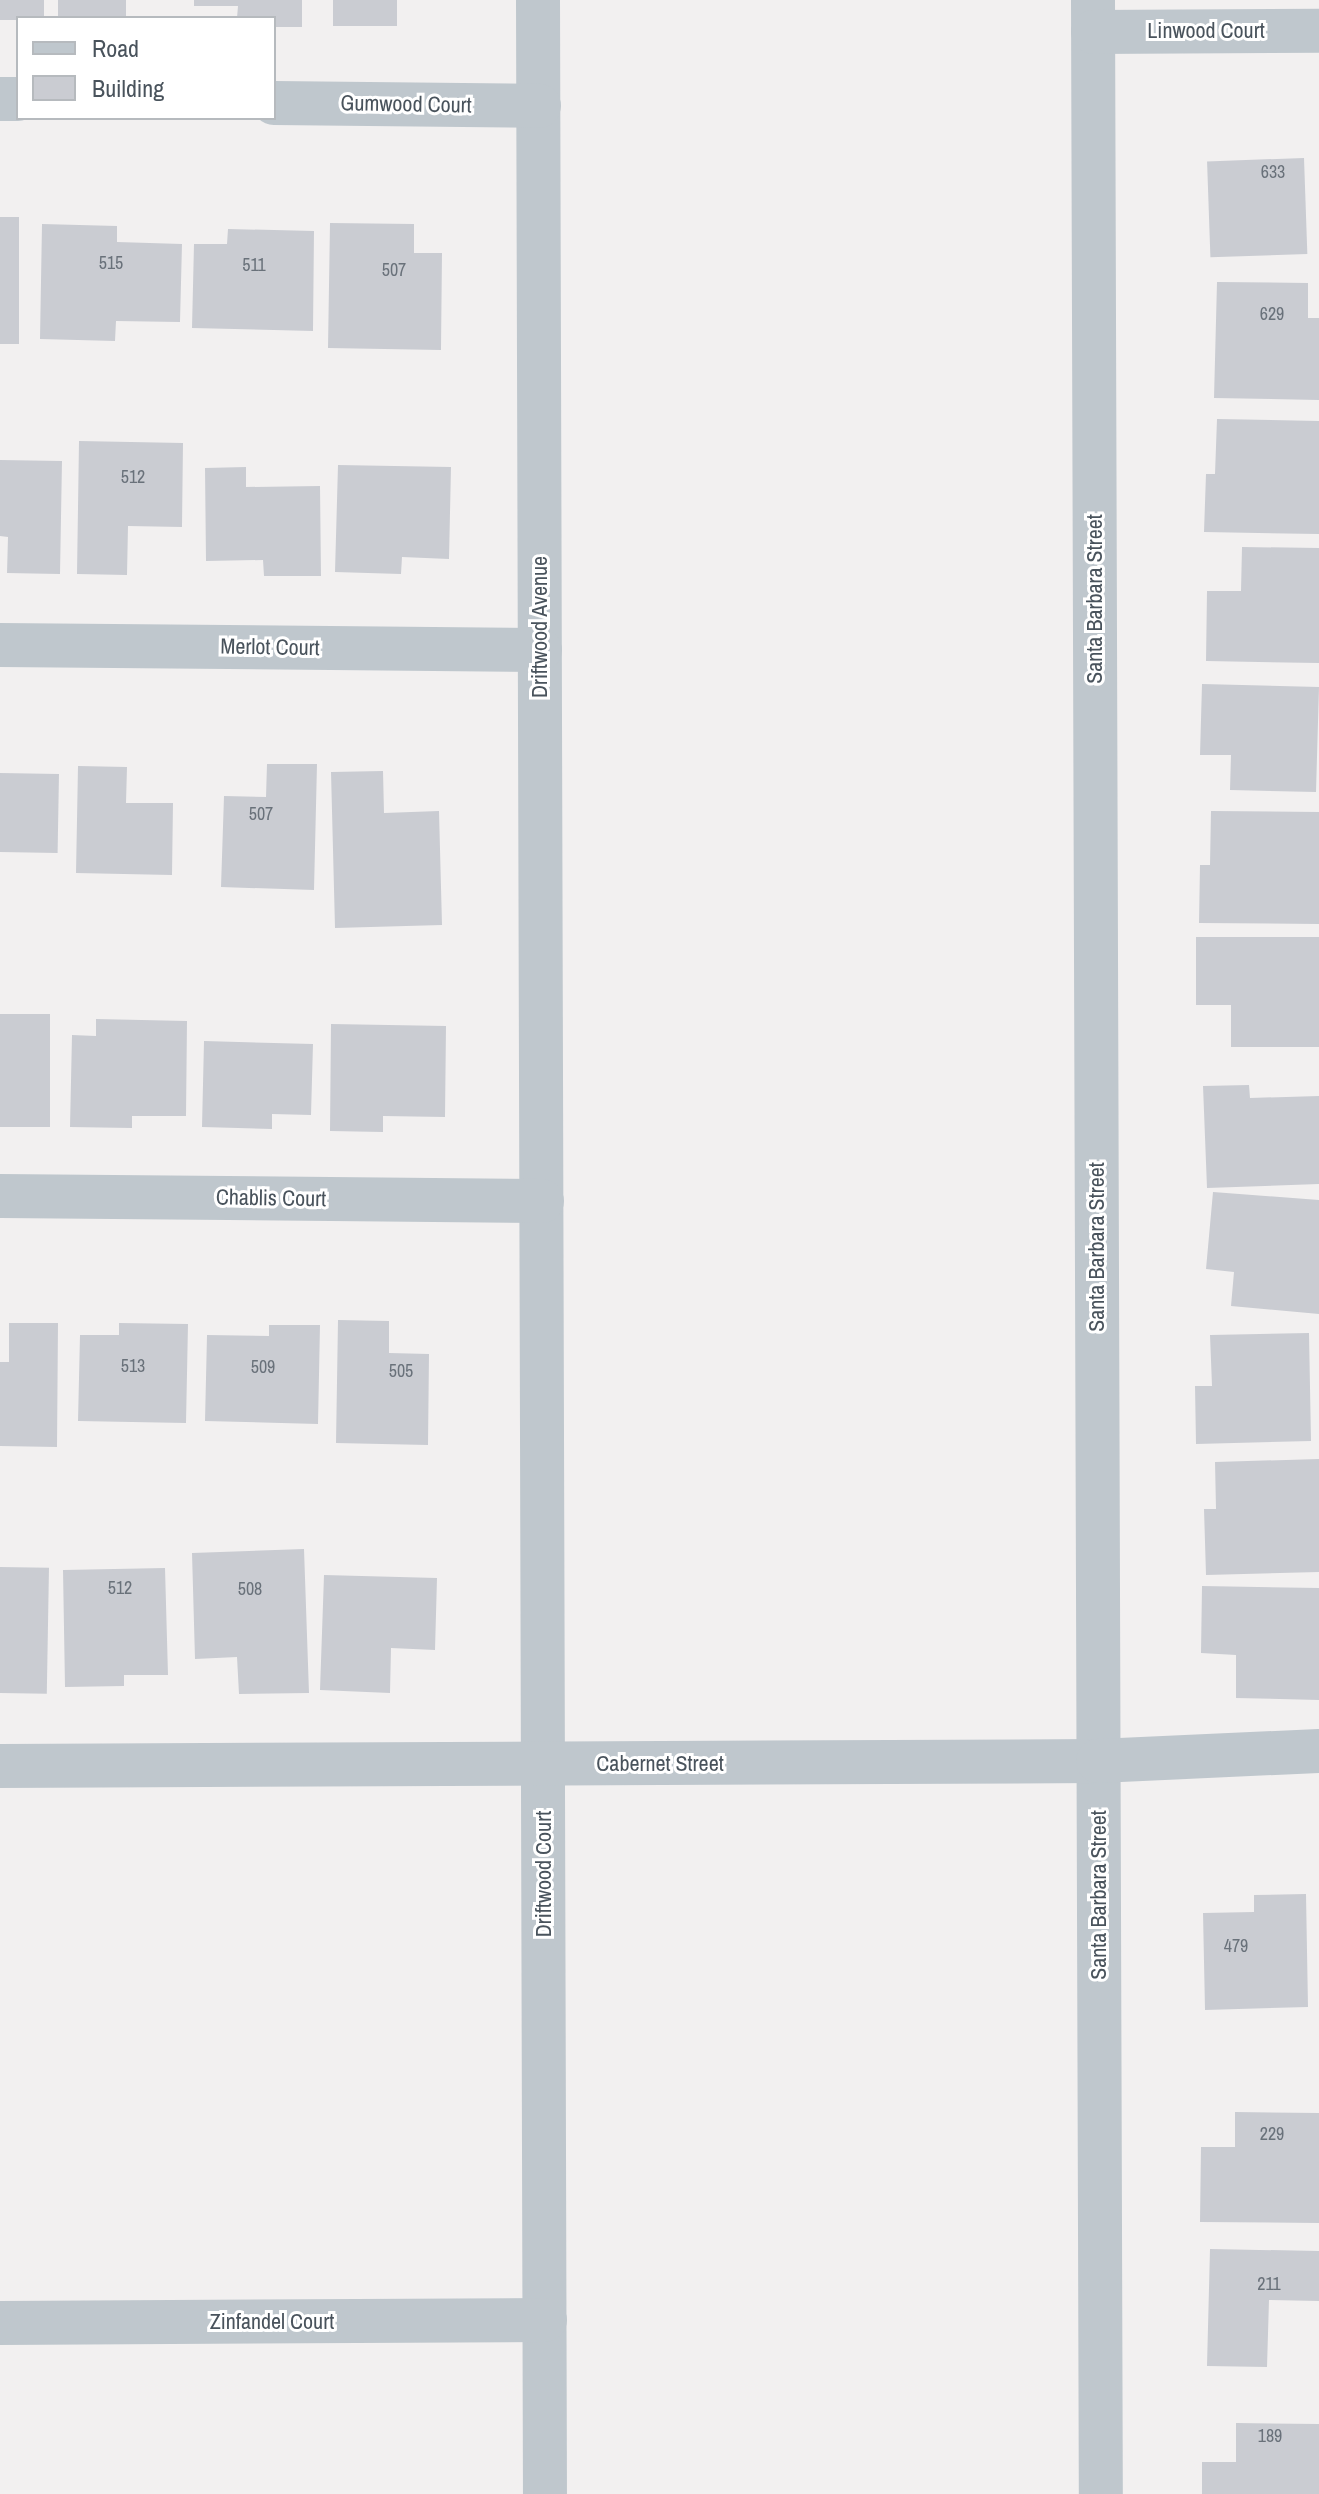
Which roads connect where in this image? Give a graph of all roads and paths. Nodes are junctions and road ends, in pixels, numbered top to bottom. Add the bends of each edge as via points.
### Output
1 (538, 0) edge
2 (1093, 16) edge
3 (1319, 31) edge
4 (276, 103) edge
5 (539, 106) junction
6 (0, 645) edge
7 (540, 650) junction
8 (0, 1196) edge
9 (542, 1201) junction
10 (542, 1253) joint
11 (1319, 1751) edge
12 (1098, 1761) junction
13 (543, 1764) junction
14 (0, 1766) edge
15 (545, 2320) junction
16 (0, 2323) edge
17 (545, 2494) edge
18 (1101, 2494) edge

1 - 5 street, Driftwood Avenue
2 - 3 street, Linwood Court
2 - 12 street, Santa Barbara Street
4 - 5 street, Gumwood Court
5 - 7 street, Driftwood Avenue
6 - 7 street, Merlot Court
7 - 9 street, Driftwood Avenue
8 - 9 street, Chablis Court
9 - 10 street, Driftwood Avenue
10 - 13 street, Driftwood Court
11 - 12 street, Cabernet Street
12 - 13 street, Cabernet Street
12 - 18 street, Santa Barbara Street
13 - 14 street, Cabernet Street
13 - 15 street, Driftwood Court
15 - 16 street, Zinfandel Court
15 - 17 street, Driftwood Court

